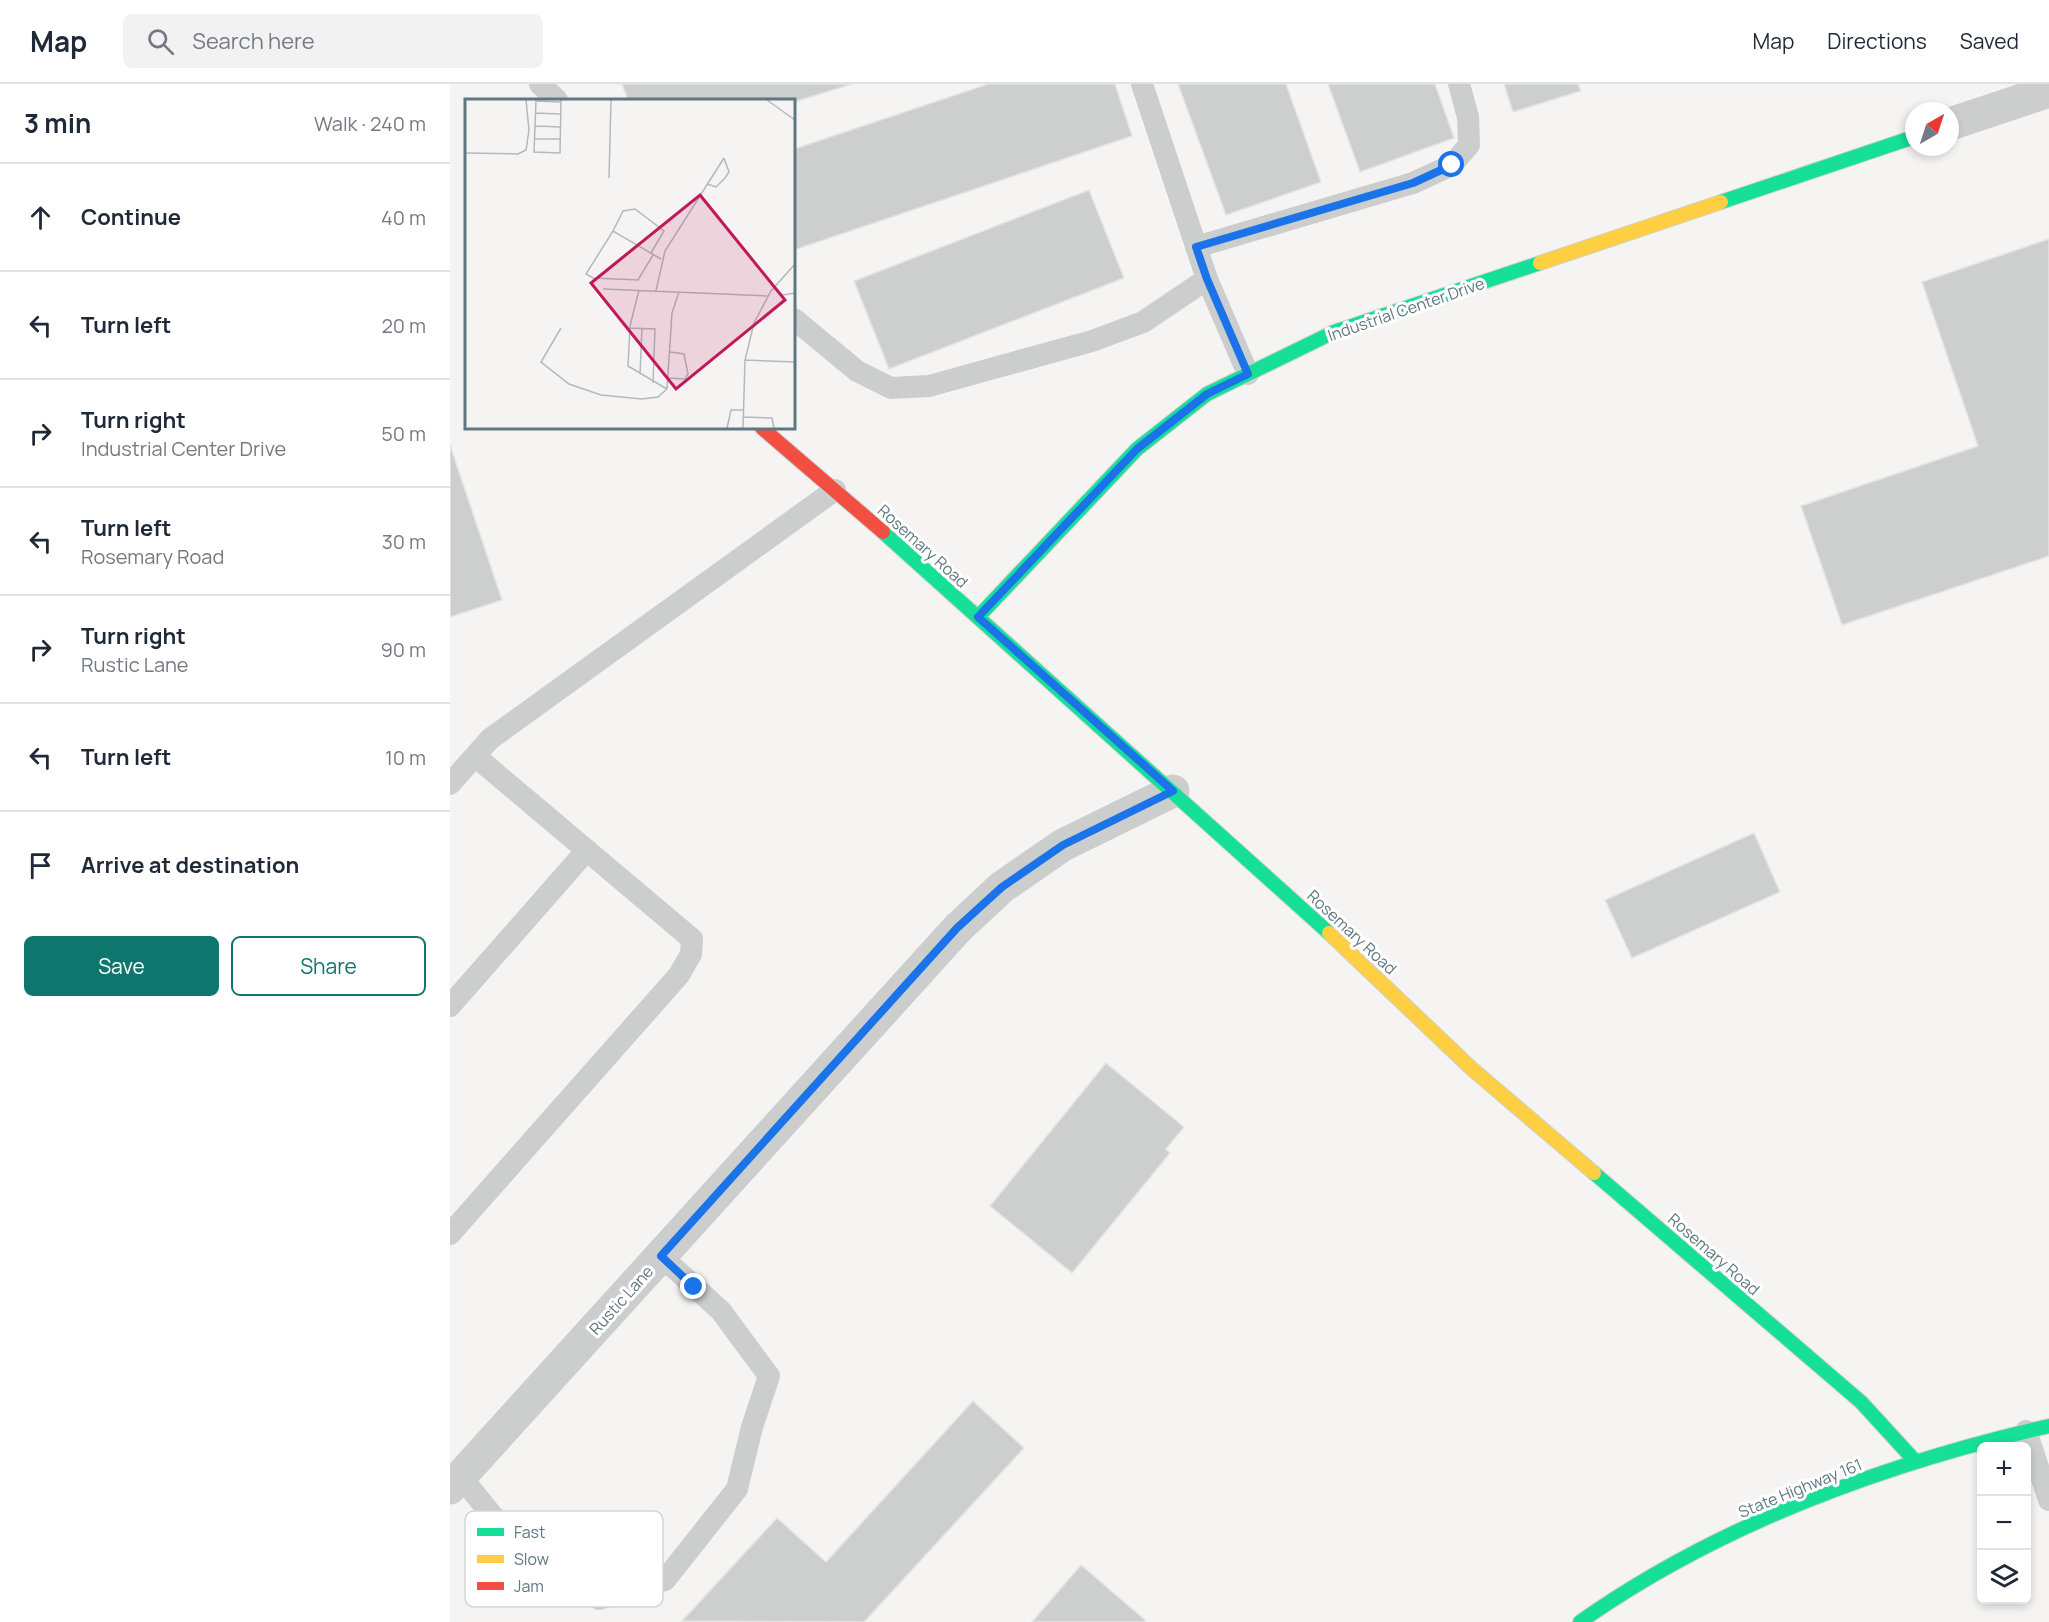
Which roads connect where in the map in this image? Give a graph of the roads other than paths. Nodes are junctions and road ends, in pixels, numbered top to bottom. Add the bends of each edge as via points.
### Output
1 (540, 84) edge
2 (1142, 84) edge
3 (1459, 84) edge
4 (2049, 91) edge
5 (556, 99) edge
6 (1959, 121) edge
7 (1905, 140) edge
8 (1196, 247) junction
9 (1207, 279) junction
10 (795, 320) edge
11 (1248, 374) junction
12 (763, 429) edge
13 (835, 490) junction
14 (978, 617) junction
15 (475, 756) junction
16 (450, 784) edge
17 (1173, 791) junction
18 (587, 850) junction
19 (450, 1006) edge
20 (450, 1234) edge
21 (661, 1256) junction
22 (2049, 1426) edge
23 (2026, 1431) junction
24 (1916, 1462) junction
25 (455, 1483) edge
26 (2049, 1500) edge
27 (482, 1511) edge
28 (663, 1581) edge
29 (1580, 1622) edge

1 - 5 lane
2 - 8 lane
3 - 8 lane via 1468,117 1469,145 1452,165 1413,183
4 - 6 street
7 - 11 street, Industrial Center Drive via 1334,332
8 - 9 lane
9 - 10 lane via 1143,322 1092,341 929,386 891,388 857,371
9 - 11 lane
11 - 14 street, Industrial Center Drive via 1207,394 1137,449
12 - 13 street, Rosemary Road
13 - 14 street, Rosemary Road
13 - 15 lane via 490,739
14 - 17 street, Rosemary Road
15 - 16 lane
15 - 18 lane
17 - 21 street, Rustic Lane via 1063,845 1002,887 957,928
17 - 24 street, Rosemary Road via 1356,957 1471,1068 1861,1402
18 - 19 lane
18 - 20 lane via 692,939 691,954 679,975
21 - 25 street, Rustic Lane
21 - 28 lane via 721,1311 769,1376 736,1489
22 - 23 street, State Highway 161
23 - 24 street, State Highway 161
23 - 26 lane
24 - 29 street, State Highway 161 via 1829,1491 1725,1537 1652,1575
25 - 27 lane

